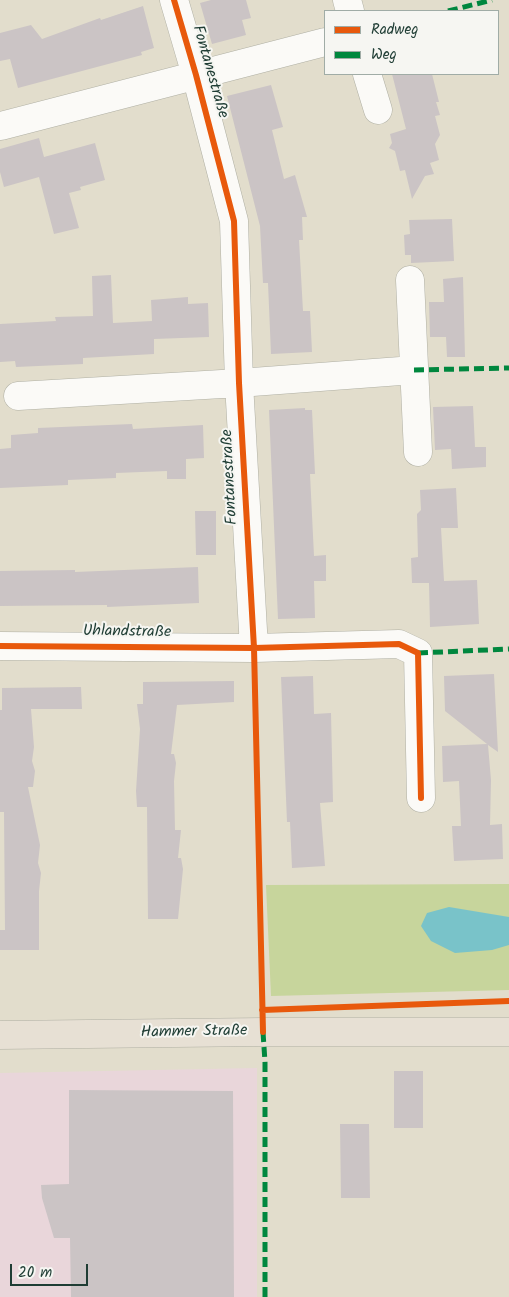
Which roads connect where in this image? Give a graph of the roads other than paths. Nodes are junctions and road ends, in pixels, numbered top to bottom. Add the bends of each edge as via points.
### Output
1 (174, 0) edge
2 (324, 42) edge
3 (196, 74) junction
4 (367, 75) edge
5 (378, 110) dead end
6 (1, 126) edge
7 (410, 280) dead end
8 (414, 370) junction
9 (239, 383) junction
10 (18, 396) dead end
11 (418, 452) dead end
12 (0, 646) edge
13 (254, 648) junction
14 (422, 798) dead end
15 (509, 1032) edge
16 (0, 1035) edge

1 - 3 street, Fontanestraße
2 - 3 street, Fontanestraße
3 - 6 street, Fontanestraße
3 - 9 street, Fontanestraße via 234,221
4 - 5 street
7 - 8 street
8 - 9 street
8 - 11 street
9 - 10 street
9 - 13 street, Fontanestraße
12 - 13 street, Uhlandstraße
13 - 14 street via 399,644 418,653
15 - 16 main road, Hammer Straße

